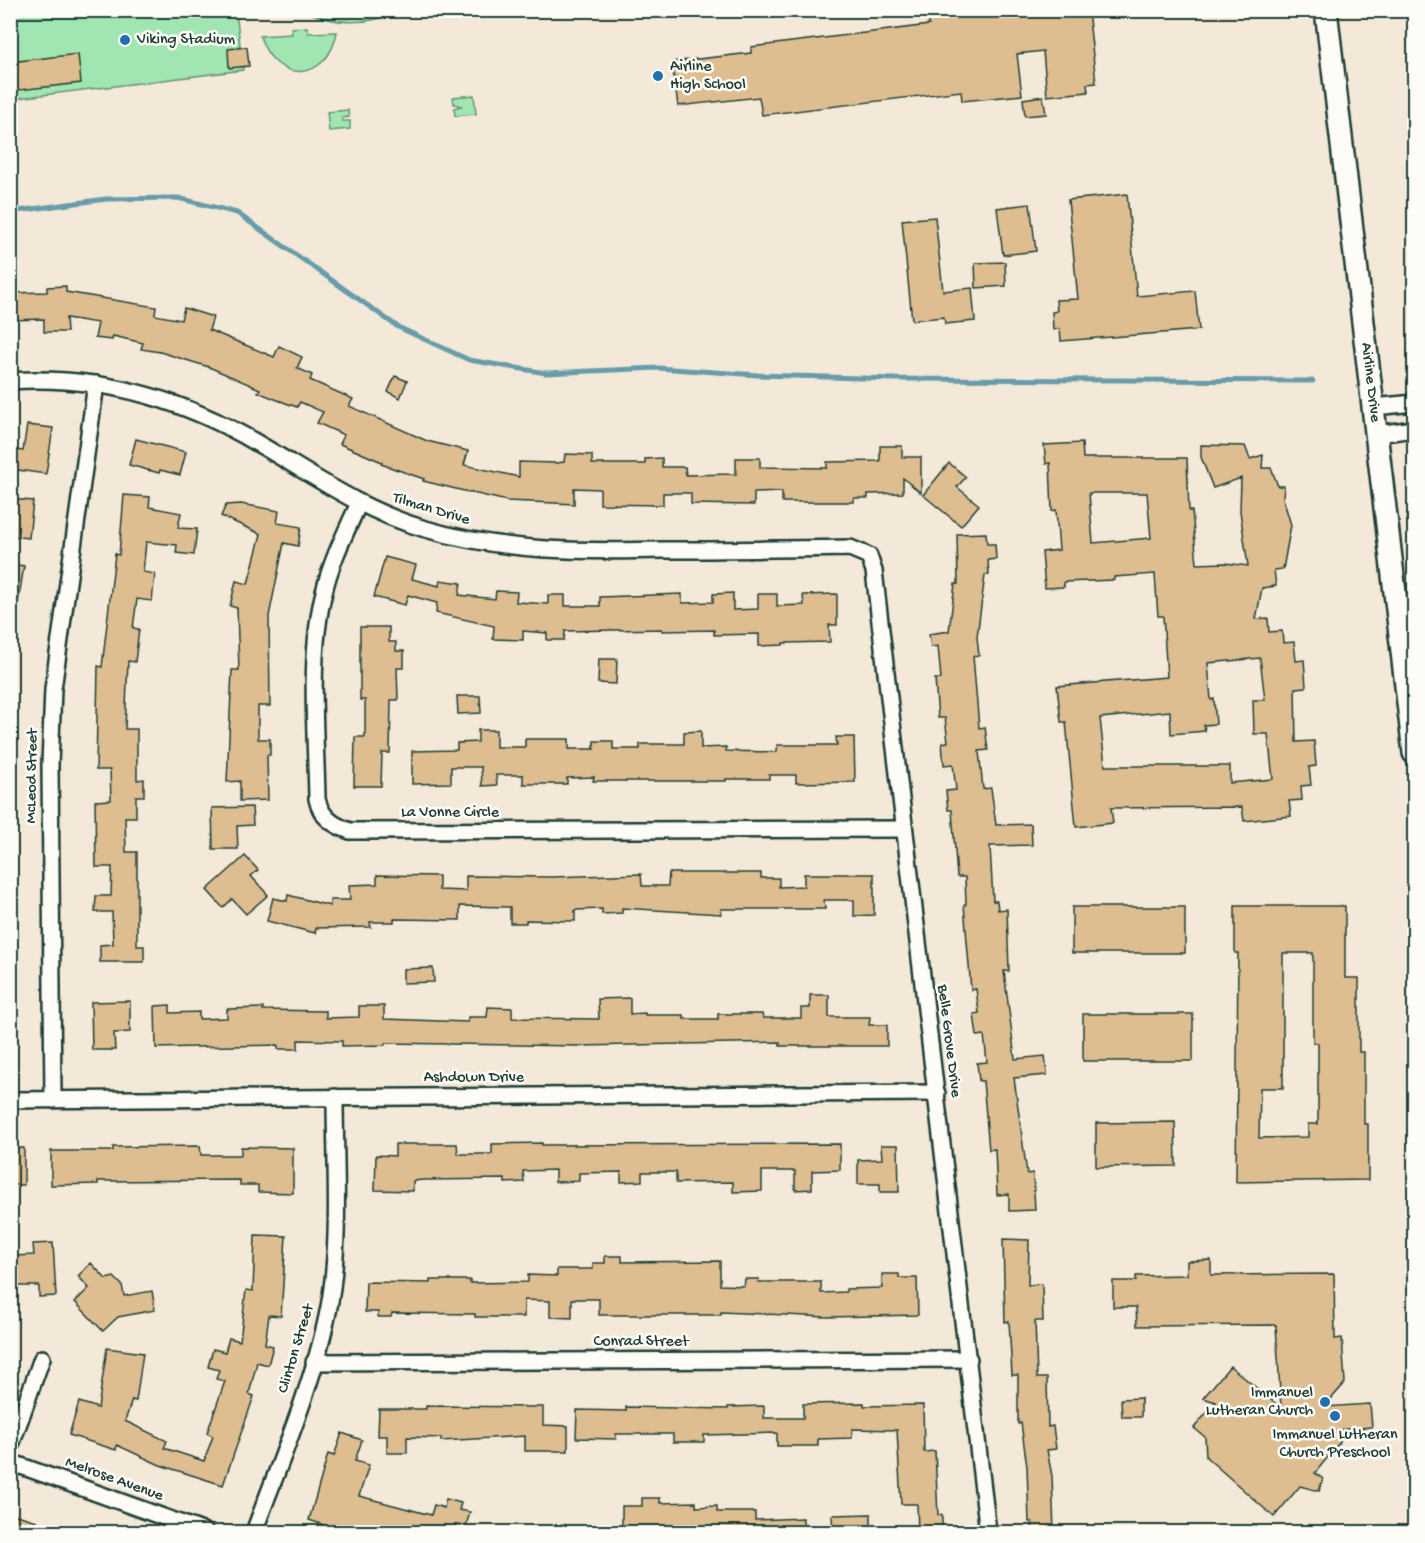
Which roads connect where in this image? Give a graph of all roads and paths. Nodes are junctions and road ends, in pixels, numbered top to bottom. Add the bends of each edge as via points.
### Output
1 (1326, 10) edge
2 (10, 381) edge
3 (96, 384) junction
4 (1414, 403) edge
5 (1374, 407) junction
6 (1414, 429) edge
7 (1377, 434) junction
8 (359, 503) junction
9 (869, 556) joint
10 (1414, 753) edge
11 (904, 829) junction
12 (937, 1093) junction
13 (334, 1097) junction
14 (10, 1100) edge
15 (53, 1100) junction
16 (42, 1358) dead end
17 (969, 1359) junction
18 (314, 1362) junction
19 (10, 1448) edge
20 (10, 1462) edge
21 (205, 1533) edge
22 (254, 1533) edge
23 (988, 1533) edge

1 - 5 main road, Airline Drive
2 - 3 street, Tilman Drive
3 - 8 street, Tilman Drive via 192,409
3 - 15 street, McLeod Street via 53,689
4 - 5 street
5 - 7 main road, Airline Drive
6 - 7 street
7 - 10 main road, Airline Drive
8 - 9 street, Tilman Drive via 419,527 512,548 850,548
8 - 11 street, La Vonne Circle via 329,574 319,618 316,799 332,823 350,831
9 - 11 street, Belle Grove Drive via 874,571
11 - 12 street, Belle Grove Drive
12 - 13 street, Ashdown Drive
12 - 17 street, Belle Grove Drive
13 - 15 street, Ashdown Drive
13 - 18 street, Clinton Street via 332,1286
14 - 15 street, Ashdown Drive
16 - 19 street
17 - 18 street, Conrad Street
17 - 23 street, Belle Grove Drive
18 - 22 street, Clinton Street
20 - 21 street, Melrose Avenue

